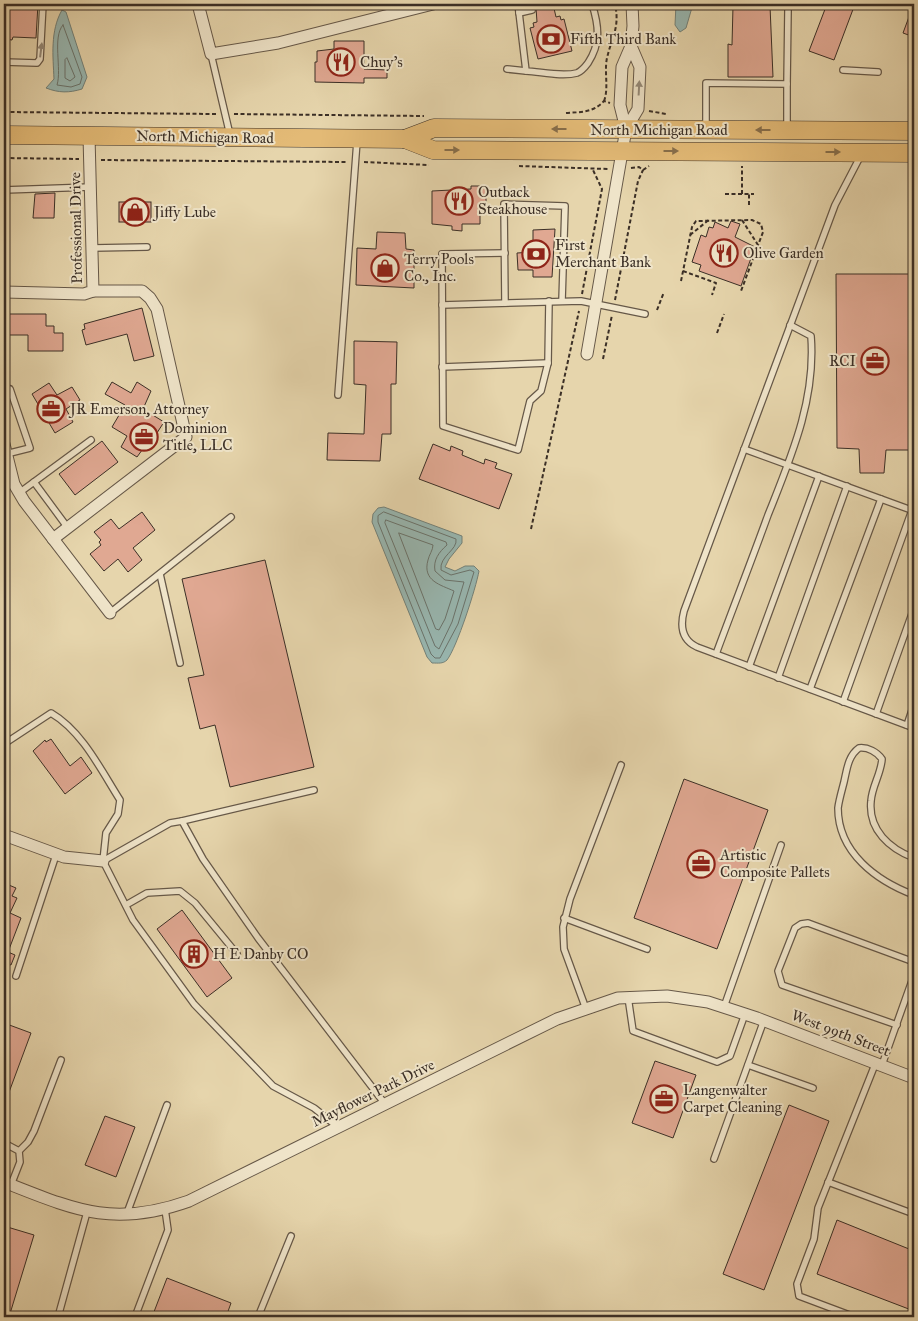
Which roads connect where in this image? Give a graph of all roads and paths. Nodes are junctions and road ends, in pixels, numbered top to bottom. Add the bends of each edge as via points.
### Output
1 (43, 4) edge
2 (198, 4) edge
3 (433, 4) edge
4 (518, 4) edge
5 (592, 4) edge
6 (615, 4) edge
7 (632, 4) edge
8 (532, 10) dead end
9 (788, 10) dead end
10 (519, 13) junction
11 (631, 46) junction
12 (211, 54) junction
13 (4, 62) edge
14 (507, 70) dead end
15 (843, 70) dead end
16 (526, 71) junction
17 (878, 72) dead end
18 (787, 84) junction
19 (604, 101) junction
20 (620, 105) junction
21 (4, 112) edge
22 (224, 114) junction
23 (562, 114) dead end
24 (424, 116) dead end
25 (626, 129) junction
26 (706, 130) junction
27 (787, 131) junction
28 (914, 131) edge
29 (4, 135) edge
30 (89, 136) junction
31 (230, 138) junction
32 (357, 139) junction
33 (405, 139) junction
34 (622, 151) junction
35 (862, 153) junction
36 (914, 153) edge
37 (742, 165) dead end
38 (594, 170) dead end
39 (643, 170) dead end
40 (91, 187) junction
41 (4, 190) edge
42 (725, 194) dead end
43 (742, 194) junction
44 (750, 194) junction
45 (754, 194) dead end
46 (749, 206) dead end
47 (710, 219) junction
48 (742, 220) junction
49 (690, 235) junction
50 (758, 245) junction
51 (147, 247) dead end
52 (92, 248) junction
53 (505, 253) junction
54 (683, 271) junction
55 (681, 281) dead end
56 (93, 290) junction
57 (741, 291) dead end
58 (4, 292) edge
59 (664, 292) dead end
60 (712, 294) dead end
61 (581, 300) junction
62 (549, 301) junction
63 (562, 301) junction
64 (505, 303) junction
65 (596, 303) junction
66 (442, 305) junction
67 (614, 306) junction
68 (657, 310) dead end
69 (645, 314) dead end
70 (724, 314) dead end
71 (790, 325) junction
72 (717, 333) dead end
73 (586, 354) dead end
74 (603, 359) dead end
75 (548, 363) junction
76 (442, 367) junction
77 (4, 392) edge
78 (338, 395) dead end
79 (91, 440) dead end
80 (5, 449) edge
81 (744, 449) junction
82 (788, 465) junction
83 (819, 476) junction
84 (34, 482) junction
85 (847, 486) junction
86 (19, 493) junction
87 (881, 499) junction
88 (913, 510) edge
89 (231, 518) dead end
90 (68, 528) junction
91 (531, 529) dead end
92 (53, 539) junction
93 (160, 574) junction
94 (914, 608) edge
95 (110, 613) joint
96 (716, 654) junction
97 (180, 663) dead end
98 (749, 667) junction
99 (778, 678) junction
100 (810, 689) junction
101 (843, 702) junction
102 (914, 704) edge
103 (876, 714) junction
104 (906, 726) junction
105 (914, 728) edge
106 (4, 744) edge
107 (621, 765) dead end
108 (314, 790) dead end
109 (182, 821) junction
110 (4, 835) edge
111 (781, 845) dead end
112 (56, 855) junction
113 (914, 858) edge
114 (103, 861) junction
115 (914, 895) edge
116 (126, 905) junction
117 (564, 918) junction
118 (647, 948) dead end
119 (237, 954) dead end
120 (914, 962) edge
121 (914, 975) edge
122 (16, 976) dead end
123 (628, 997) junction
124 (724, 1007) junction
125 (586, 1009) junction
126 (746, 1014) junction
127 (761, 1019) junction
128 (897, 1024) junction
129 (61, 1060) dead end
130 (879, 1063) junction
131 (748, 1065) junction
132 (914, 1078) edge
133 (813, 1088) dead end
134 (385, 1104) junction
135 (167, 1105) dead end
136 (338, 1127) junction
137 (4, 1143) edge
138 (19, 1151) junction
139 (714, 1159) dead end
140 (828, 1182) junction
141 (7, 1183) edge
142 (165, 1209) junction
143 (87, 1212) junction
144 (914, 1214) edge
145 (126, 1215) junction
146 (292, 1236) dead end
147 (58, 1317) edge
148 (135, 1317) edge
149 (258, 1317) edge
150 (855, 1317) edge

13 -> 1 lane via 37,63
2 - 12 street
3 - 12 street via 278,43
4 - 10 lane
5 - 16 lane via 599,35 593,56 585,68 577,73 559,74
6 - 19 path via 618,19 607,59
7 - 11 street
8 - 10 lane
9 - 18 lane
10 - 16 lane
11 - 20 street via 622,67
25 -> 11 street via 638,109 640,67
12 - 22 lane
14 - 16 lane
15 - 17 lane
18 - 26 lane via 706,83
18 - 27 lane
19 - 20 path
19 - 23 path via 596,109
20 - 25 street
21 - 22 path
22 - 24 path
22 - 31 lane
25 - 26 main road, North Michigan Road
25 -> 33 main road, North Michigan Road via 434,128
25 - 34 street
27 -> 26 main road, North Michigan Road
27 - 28 main road, North Michigan Road
29 - 30 main road, North Michigan Road
30 - 31 main road, North Michigan Road
30 - 40 street, Professional Drive
31 - 32 main road, North Michigan Road
32 - 33 main road, North Michigan Road
32 - 78 lane
33 -> 34 main road, North Michigan Road via 433,150
34 -> 35 main road, North Michigan Road
34 - 65 street
35 - 36 main road, North Michigan Road
35 - 71 lane via 835,205
37 - 43 path
38 - 61 path via 602,189
39 - 67 path via 638,180
40 - 41 lane
40 - 52 street, Professional Drive
42 - 43 path
43 - 44 path
44 - 45 path
44 - 46 path
47 - 48 path
47 - 49 path
47 - 49 path via 696,221
48 - 50 path
48 - 50 path via 761,224 763,232
49 - 54 path
50 - 57 path
51 - 52 lane
52 - 56 street, Professional Drive
53 - 63 lane via 504,204 565,206
53 - 64 lane
53 - 66 lane via 442,254
54 - 55 path
54 - 60 path via 716,284
56 - 58 street, Professional Drive via 84,294
56 - 90 street via 142,291 157,309 186,437
59 - 68 path
61 - 63 lane
61 - 65 lane
61 - 91 path
62 - 63 lane
62 - 64 lane
62 - 75 lane
64 - 66 lane
65 - 67 lane
65 - 73 street
66 - 76 lane
67 - 69 lane
67 - 74 path
70 - 72 path
71 - 81 lane
71 - 82 lane via 811,336 813,358 809,397
75 - 76 lane
75 - 76 lane via 541,391 530,401 518,450 443,426
77 - 80 lane via 10,389 30,448
79 - 84 lane
80 - 86 street
81 - 82 lane
81 - 96 lane via 682,618 683,632 689,642
82 - 83 lane
82 - 96 lane
83 - 85 lane
83 - 98 lane
84 - 86 lane
84 - 90 lane
85 - 87 lane
85 - 99 lane
86 - 92 street
87 - 88 lane
87 - 100 lane
88 - 101 lane
89 - 93 lane
90 - 92 street
92 - 95 street
93 - 95 lane
93 - 97 lane
94 - 103 lane
96 - 98 lane
98 - 99 lane
99 - 100 lane
100 - 101 lane
101 - 103 lane
102 - 104 lane
103 - 104 lane
104 - 105 lane
106 - 114 lane via 51,713 64,721 120,800 118,814 106,833
107 - 117 lane
108 - 109 lane
109 - 114 lane via 170,823
109 - 134 lane via 203,859 258,938
110 - 112 street
111 - 124 lane
112 - 114 street
112 - 122 lane
113 - 115 lane via 892,848 878,831 871,801 882,760 879,754 865,747 859,748 850,756 838,807 845,838 872,874
114 - 116 lane
116 - 119 lane via 148,893 180,891 195,903
116 - 136 lane via 133,920 194,1004 273,1086 314,1108
117 - 118 lane
117 - 125 lane via 564,949
120 - 128 lane via 808,923 795,928 778,971 782,984
121 - 128 lane
123 - 124 street, Mayflower Park Drive via 667,996
123 - 125 street, Mayflower Park Drive
123 - 126 lane via 633,1031 717,1062 730,1056
124 - 126 street, Mayflower Park Drive
125 - 134 street, Mayflower Park Drive via 557,1019
126 - 127 street, Mayflower Park Drive
127 - 130 street, West 99th Street
127 - 131 lane
128 - 130 lane
129 - 138 lane via 34,1131
130 - 132 street, West 99th Street
130 - 140 lane
131 - 133 lane
131 - 139 lane
134 - 136 street, Mayflower Park Drive
135 - 145 lane
136 - 142 street, Mayflower Park Drive via 189,1201
137 - 138 lane
138 - 141 lane via 20,1162
140 - 144 lane
140 - 150 lane via 818,1208 814,1239 797,1284 799,1296
141 - 143 street, Mayflower Park Drive
142 - 145 street, Mayflower Park Drive
142 - 148 lane via 168,1230
143 - 145 street, Mayflower Park Drive
143 - 147 lane
146 - 149 lane

